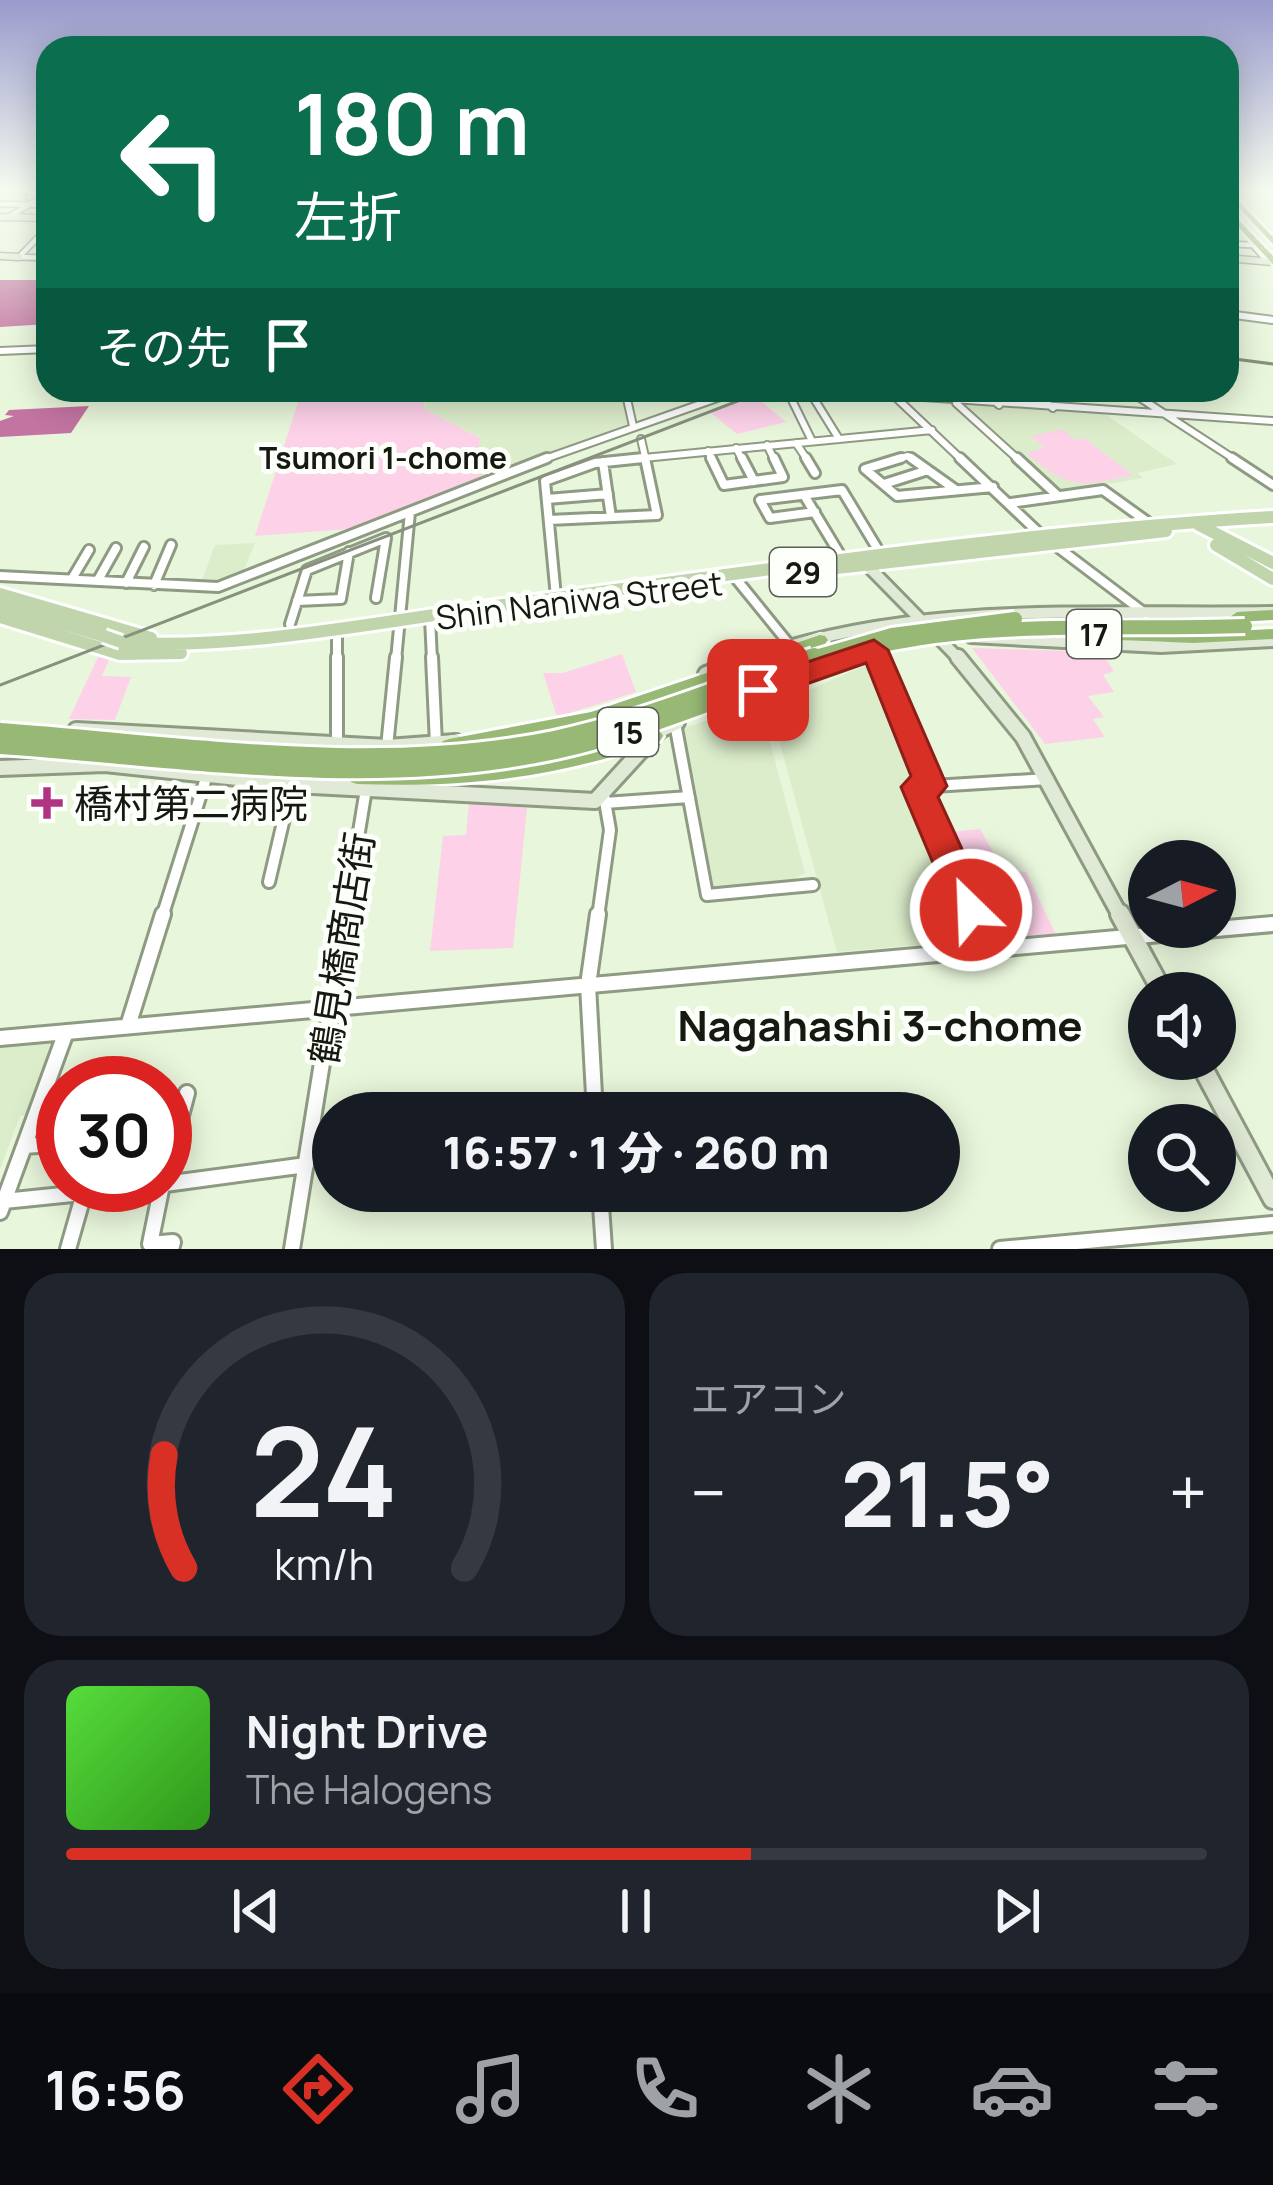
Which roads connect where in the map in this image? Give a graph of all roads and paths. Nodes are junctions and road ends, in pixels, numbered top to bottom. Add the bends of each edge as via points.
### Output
1 (27, 247) edge
2 (0, 256) edge
3 (19, 257) junction
4 (36, 258) edge
5 (1239, 259) edge
6 (1271, 262) edge
7 (1239, 316) edge
8 (1273, 320) edge
9 (36, 350) edge
10 (0, 351) edge
11 (627, 402) edge
12 (699, 402) edge
13 (793, 402) edge
14 (816, 402) edge
15 (901, 402) edge
16 (955, 402) joint
17 (996, 402) edge
18 (1045, 402) edge
19 (1146, 402) edge
20 (1000, 405) junction
21 (1053, 408) junction
22 (1165, 414) junction
23 (1273, 421) edge
24 (633, 426) junction
25 (932, 430) junction
26 (839, 439) junction
27 (641, 440) dead end
28 (812, 441) junction
29 (796, 442) junction
30 (767, 445) junction
31 (736, 448) junction
32 (707, 451) junction
33 (644, 457) junction
34 (603, 462) junction
35 (928, 470) junction
36 (814, 473) dead end
37 (754, 481) junction
38 (884, 484) junction
39 (1273, 485) edge
40 (993, 487) junction
41 (956, 490) junction
42 (608, 494) junction
43 (804, 495) junction
44 (1058, 496) junction
45 (547, 499) junction
46 (1011, 503) junction
47 (410, 512) junction
48 (814, 512) junction
49 (611, 517) junction
50 (1273, 517) edge
51 (549, 520) junction
52 (1149, 523) junction
53 (1190, 525) junction
54 (1040, 533) junction
55 (1053, 543) junction
56 (172, 545) dead end
57 (144, 547) dead end
58 (116, 548) dead end
59 (89, 550) dead end
60 (350, 552) junction
61 (880, 553) junction
62 (855, 559) junction
63 (1273, 563) edge
64 (0, 576) edge
65 (73, 578) junction
66 (734, 578) junction
67 (1273, 579) edge
68 (98, 580) junction
69 (126, 583) junction
70 (154, 585) junction
71 (0, 594) edge
72 (556, 597) junction
73 (376, 598) dead end
74 (297, 602) junction
75 (0, 605) edge
76 (0, 617) edge
77 (1148, 617) junction
78 (1273, 617) edge
79 (401, 618) junction
80 (430, 618) junction
81 (922, 618) junction
82 (290, 624) junction
83 (969, 631) junction
84 (337, 632) junction
85 (1273, 637) edge
86 (820, 640) joint
87 (944, 640) junction
88 (787, 648) junction
89 (874, 650) junction
90 (675, 723) junction
91 (0, 728) edge
92 (119, 732) junction
93 (654, 736) junction
94 (337, 744) junction
95 (436, 744) junction
96 (0, 747) edge
97 (40, 747) junction
98 (388, 747) junction
99 (368, 754) junction
100 (105, 764) junction
101 (0, 768) edge
102 (207, 776) junction
103 (1048, 779) junction
104 (292, 784) junction
105 (931, 786) junction
106 (366, 789) junction
107 (604, 797) junction
108 (689, 797) junction
109 (269, 882) dead end
110 (813, 885) dead end
111 (1273, 924) edge
112 (1128, 927) edge
113 (1236, 928) edge
114 (1128, 938) edge
115 (989, 950) junction
116 (588, 985) junction
117 (331, 1006) junction
118 (128, 1026) junction
119 (66, 1032) junction
120 (0, 1038) edge
121 (1209, 1080) edge
122 (595, 1092) edge
123 (36, 1145) edge
124 (25, 1146) junction
125 (306, 1165) junction
126 (192, 1179) edge
127 (1273, 1199) edge
128 (36, 1201) edge
129 (2, 1207) edge
130 (79, 1212) edge
131 (157, 1212) edge
132 (601, 1212) edge
133 (1273, 1224) edge
134 (1162, 1242) edge
135 (68, 1249) edge
136 (171, 1249) edge
137 (292, 1249) edge
138 (604, 1249) edge
139 (1000, 1249) edge

1 - 3 street
2 - 3 street
3 - 4 street
5 - 6 street
7 - 8 street
9 - 10 street
11 - 24 street
12 - 24 street
13 - 28 street
14 - 26 street
15 - 25 street
16 - 20 street
16 - 44 street
17 - 20 street
18 - 21 street
19 - 22 street
20 - 21 street
21 - 22 street
22 - 23 street
22 - 39 street
24 - 47 street
25 - 26 street
25 - 40 street
26 - 28 street
27 - 33 street
28 - 29 street
29 - 30 street
29 - 36 street
30 - 31 street
30 - 37 street via 783,477
31 - 32 street
31 - 37 street
32 - 33 street
32 - 37 street via 724,485
33 - 34 street
33 - 49 street via 657,514
34 - 42 street
34 - 45 street via 545,481
35 - 38 street
35 - 38 street via 908,456 865,469
35 - 41 street
38 - 41 street via 897,496
40 - 41 street
40 - 46 street
42 - 45 street
42 - 49 street
43 - 48 street
43 - 48 street via 760,500 770,518
43 - 61 street via 842,490
44 - 46 street
44 - 52 street via 1103,490
45 - 51 street
46 - 54 street
47 - 70 street via 218,587
47 - 79 street
48 - 62 street
49 - 51 street
50 - 53 main road, Shin Naniwa Street / 29
51 - 72 street
52 - 53 main road, Shin Naniwa Street / 29
52 - 54 main road, Shin Naniwa Street / 29
53 - 55 main road, Shin Naniwa Street / 29
53 - 63 main road, Shin Naniwa Street / 29
53 - 67 main road
54 - 55 street
54 - 61 main road, Shin Naniwa Street / 29
55 - 62 main road, Shin Naniwa Street / 29
55 - 77 street
56 - 70 street
57 - 69 street
58 - 68 street
59 - 65 street
60 - 73 street via 386,538
60 - 74 street via 307,570
60 - 74 street via 341,599
61 - 62 main road, Shin Naniwa Street / 29
62 - 66 main road, Shin Naniwa Street / 29
62 - 66 main road, Shin Naniwa Street / 29
62 - 81 street
64 - 65 street
65 - 68 street
66 - 72 main road, Shin Naniwa Street / 29
66 - 80 main road, Shin Naniwa Street / 29
66 - 88 street
68 - 69 street
69 - 70 street
71 - 82 main road via 160,639
72 - 79 main road, Shin Naniwa Street / 29
74 - 82 street
75 - 79 main road, Shin Naniwa Street / 29, bridge via 121,642 166,646
76 - 84 main road via 135,655
77 - 78 street
77 - 81 street
78 - 83 highway, 15, bridge
78 - 99 highway, 15, bridge via 922,625 557,739
79 - 80 main road, Shin Naniwa Street / 29
79 - 82 main road
79 - 84 main road
79 - 98 street
80 - 95 street
81 - 86 street
81 - 87 street
83 - 85 highway, 17, bridge
83 - 97 highway, 15, bridge via 864,649 595,742 481,763 346,766
84 - 94 street
85 - 87 street via 1193,647
86 - 88 highway, 15
87 - 89 street
87 - 103 street
88 - 95 street via 588,717
88 - 99 highway, 15, bridge via 558,726
89 - 90 street
89 - 105 street
90 - 93 street
90 - 108 street
91 - 92 street
91 - 99 highway, 15, bridge
92 - 94 street
92 - 100 street
93 - 97 highway, 15, bridge via 537,769 464,779
93 - 107 street
94 - 98 street
95 - 98 street
96 - 97 highway, 15, bridge
96 - 100 street via 92,755
100 - 101 street
100 - 102 street
102 - 104 street
102 - 118 street
103 - 105 street
103 - 112 street
104 - 106 street
104 - 109 street
105 - 115 street via 917,787
106 - 107 street
106 - 117 street, 鶴見橋商店街
107 - 108 street
107 - 116 street via 610,830
108 - 110 street via 707,895
111 - 113 street
114 - 115 street
115 - 116 street
116 - 117 street
116 - 122 street
117 - 118 street
117 - 125 street, 鶴見橋商店街
118 - 119 street
119 - 120 street
119 - 124 street
121 - 127 street
123 - 124 street
124 - 129 street
125 - 126 street
125 - 137 street, 鶴見橋商店街
128 - 129 street
130 - 135 street
131 - 136 street via 150,1244 173,1242
132 - 138 street
133 - 134 street
134 - 139 street

